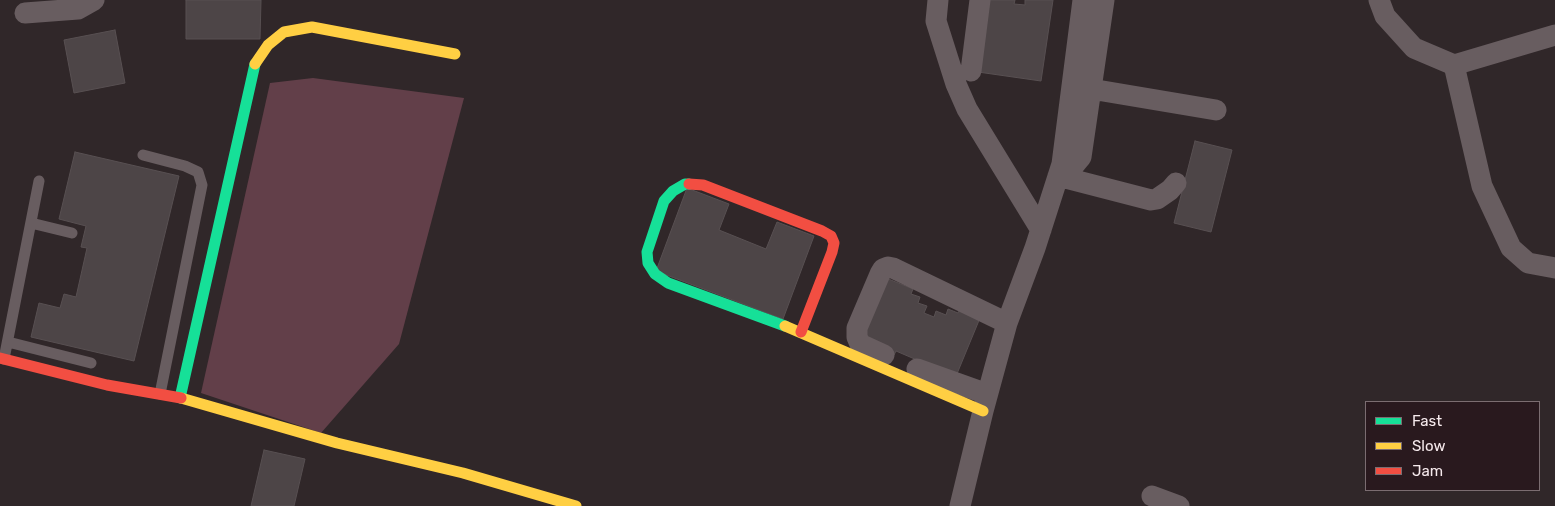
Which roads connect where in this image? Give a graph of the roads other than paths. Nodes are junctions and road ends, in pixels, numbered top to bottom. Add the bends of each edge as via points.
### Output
1 (94, 0) edge
2 (938, 0) edge
3 (980, 0) edge
4 (1083, 0) edge
5 (1104, 0) edge
6 (1379, 0) edge
7 (25, 13) dead end
8 (1555, 35) edge
9 (455, 54) dead end
10 (1454, 64) junction
11 (971, 70) dead end
12 (1091, 89) junction
13 (1216, 110) dead end
14 (144, 155) dead end
15 (1058, 176) junction
16 (39, 181) dead end
17 (1176, 183) dead end
18 (32, 223) junction
19 (1041, 230) junction
20 (72, 233) dead end
21 (1555, 268) edge
22 (1007, 322) junction
23 (801, 332) junction
24 (8, 342) junction
25 (2, 359) edge
26 (91, 363) dead end
27 (160, 394) junction
28 (180, 398) junction
29 (985, 403) junction
30 (1152, 496) dead end
31 (576, 506) edge
32 (960, 506) edge
33 (1179, 506) edge

1 - 7 street via 78,9
2 - 19 street via 936,21 967,109
3 - 11 street
4 - 15 street
5 - 12 street
6 - 10 street via 1385,16 1414,48
8 - 10 street
9 - 28 street via 312,28 284,32 268,45 256,61
10 - 21 street via 1482,186 1511,248 1528,263
12 - 13 street
12 - 15 street via 1081,157 1071,169
14 - 27 lane via 198,172 202,185
15 - 17 street via 1151,200 1158,199
15 - 19 street
16 - 18 lane
18 - 20 lane
18 - 24 lane
19 - 22 street
22 - 29 street
22 - 29 street via 888,267 880,274 858,328 856,337 860,344
23 - 23 street via 668,283 655,274 646,252 664,201 674,191 685,184 703,185 831,236 834,243 832,252
23 - 29 street
24 - 25 lane
24 - 26 lane
25 - 27 street via 107,385
27 - 28 street
28 - 31 street
29 - 32 street
30 - 33 street

